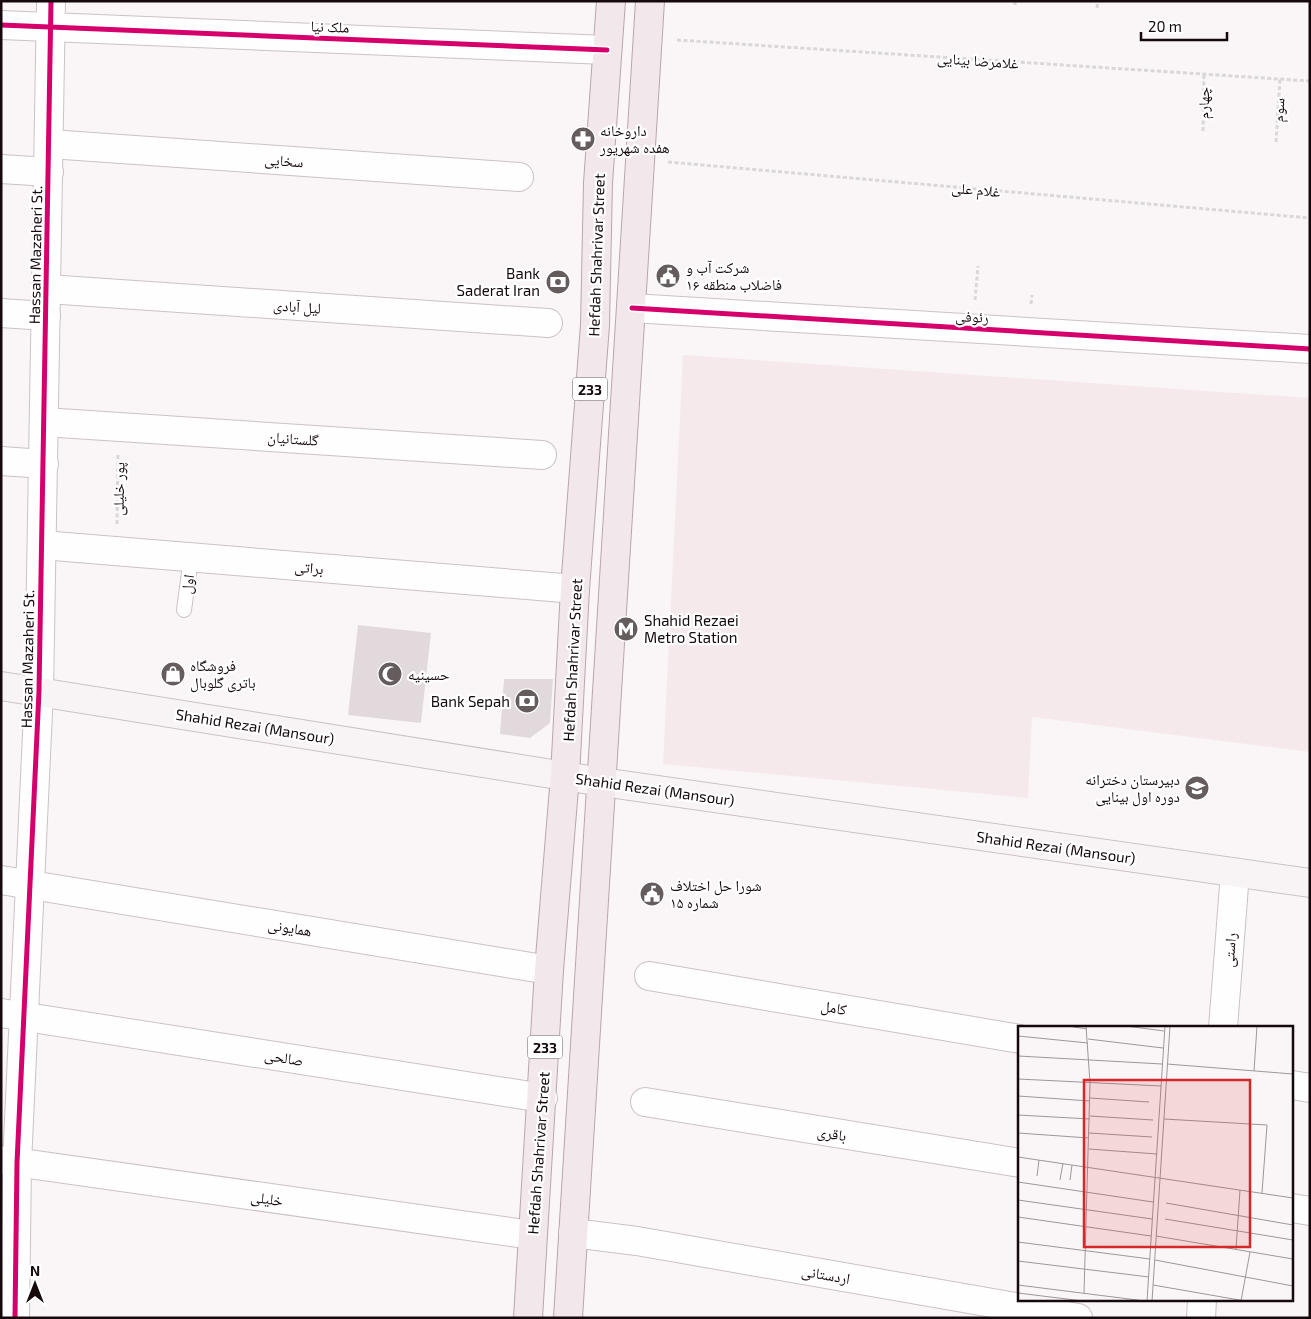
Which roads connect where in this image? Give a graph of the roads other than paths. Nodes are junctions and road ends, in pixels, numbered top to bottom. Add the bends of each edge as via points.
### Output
1 (51, 1) edge
2 (610, 1) edge
3 (650, 1) edge
4 (1, 25) edge
5 (52, 28) junction
6 (607, 50) junction
7 (50, 144) junction
8 (1, 169) edge
9 (49, 172) junction
10 (519, 177) dead end
11 (47, 288) junction
12 (632, 308) junction
13 (1, 313) edge
14 (46, 316) junction
15 (548, 323) dead end
16 (1310, 348) edge
17 (44, 422) junction
18 (542, 455) dead end
19 (1, 461) edge
20 (44, 464) junction
21 (42, 545) junction
22 (191, 558) junction
23 (575, 589) junction
24 (184, 610) dead end
25 (1, 686) edge
26 (39, 691) junction
27 (565, 776) junction
28 (602, 782) junction
29 (1236, 872) junction
30 (1, 880) edge
31 (1310, 883) edge
32 (31, 884) junction
33 (549, 970) junction
34 (649, 976) dead end
35 (13, 1014) edge
36 (1223, 1026) edge
37 (1018, 1038) edge
38 (1294, 1085) edge
39 (1310, 1088) edge
40 (543, 1098) junction
41 (645, 1102) dead end
42 (9, 1161) edge
43 (1018, 1163) edge
44 (1294, 1208) edge
45 (1310, 1211) edge
46 (573, 1233) junction
47 (532, 1235) junction
48 (1202, 1302) edge
49 (15, 1318) edge
50 (528, 1318) edge
51 (568, 1318) edge
52 (1078, 1318) edge
53 (1201, 1318) edge

1 - 5 street, Hassan Mazaheri St.
2 - 6 main road, Hefdah Shahrivar Street / 233
3 - 12 main road, 233
4 - 5 street, ملک نیا
5 - 6 street, ملک نیا
5 - 7 street, Hassan Mazaheri St.
6 - 23 main road, Hefdah Shahrivar Street / 233 via 598,182 595,325
7 - 9 street, Hassan Mazaheri St.
7 - 10 street, سخایی
8 - 9 street
9 - 11 street, Hassan Mazaheri St.
11 - 14 street, Hassan Mazaheri St.
11 - 15 street, لیل آبادی
12 - 16 street, رئوفی
12 - 28 main road, 233
13 - 14 street
14 - 17 street, Hassan Mazaheri St.
17 - 18 street, گلستانیان
17 - 20 street, Hassan Mazaheri St.
19 - 20 street
20 - 21 street, Hassan Mazaheri St.
21 - 22 street, براتی
21 - 26 street, Hassan Mazaheri St.
22 - 23 street, براتی
22 - 24 lane, اول
23 - 27 main road, Hefdah Shahrivar Street / 233
25 - 26 main road, Shahid Rezai (Mansour)
26 - 27 main road, Shahid Rezai (Mansour)
26 - 32 street, Hassan Mazaheri St.
27 - 28 main road, Shahid Rezai (Mansour)
27 - 33 main road, Hefdah Shahrivar Street / 233
28 - 29 main road, Shahid Rezai (Mansour)
28 - 46 main road, 233
29 - 31 main road, Shahid Rezai (Mansour)
29 - 36 street, راستی
30 - 32 street, همایونی
32 - 33 street, همایونی
32 - 35 street, Hassan Mazaheri St.
33 - 40 main road, Hefdah Shahrivar Street / 233
34 - 37 street, کامل
35 - 40 street, صالحی
35 - 42 street, Hassan Mazaheri St.
38 - 39 street
40 - 47 main road, Hefdah Shahrivar Street / 233
41 - 43 street, باقری
42 - 47 street, خلیلی
42 - 49 street, Hassan Mazaheri St.
44 - 45 street
46 - 51 main road, 233
46 - 52 street, اردستانی
47 - 50 main road, Hefdah Shahrivar Street / 233
48 - 53 street

